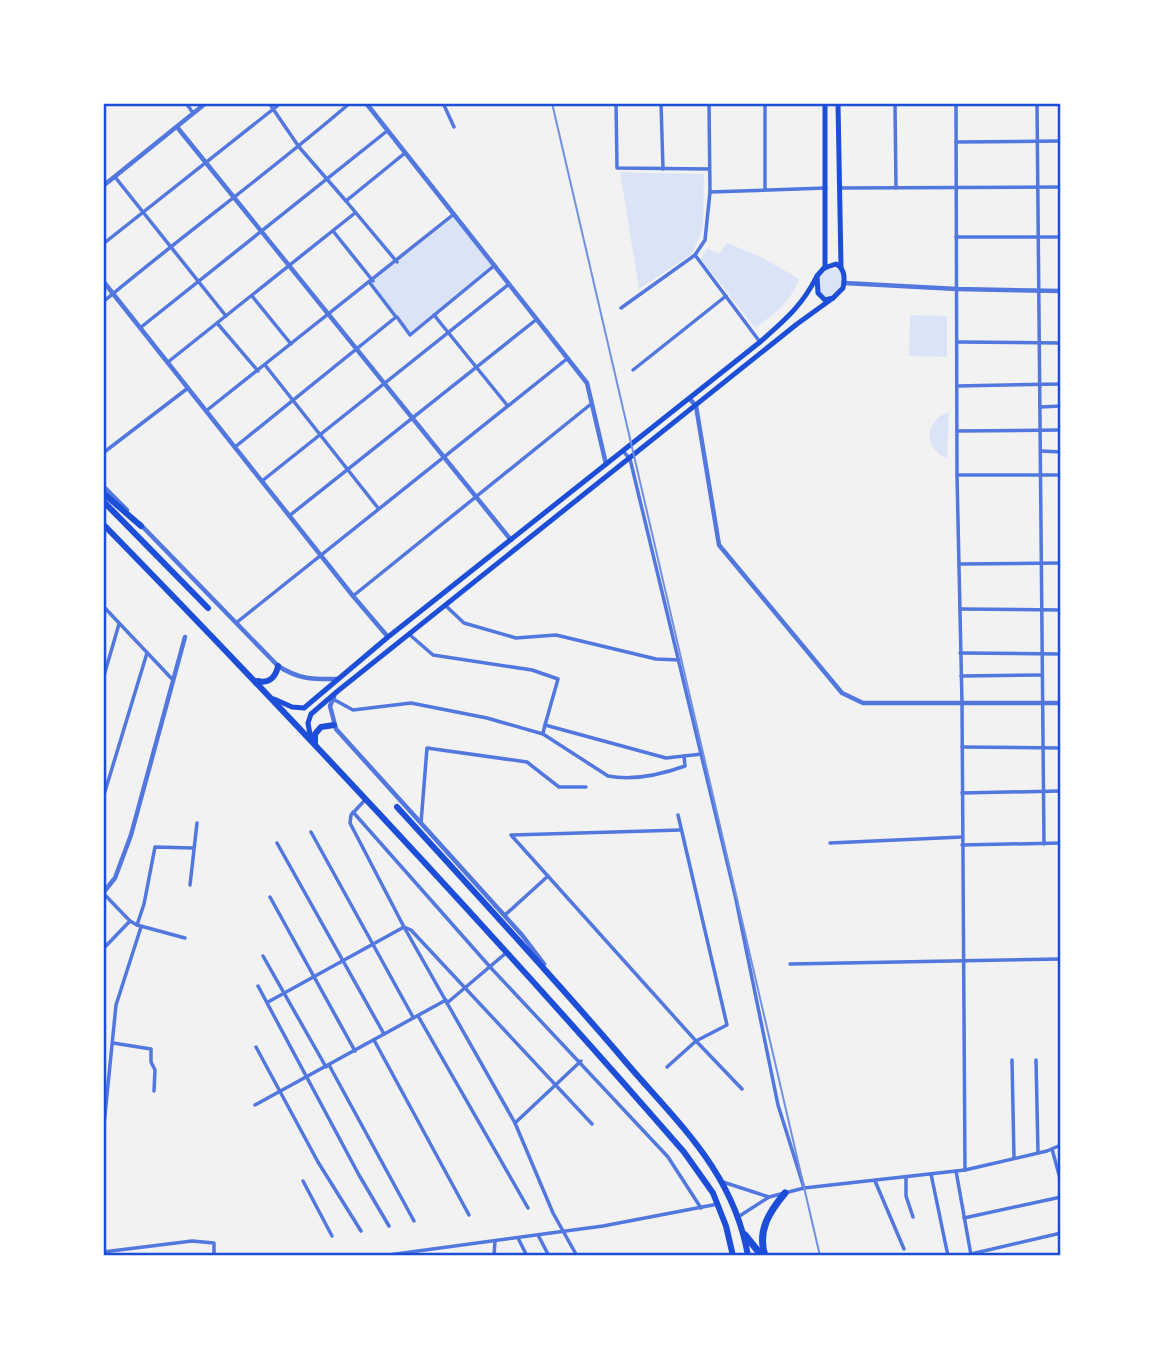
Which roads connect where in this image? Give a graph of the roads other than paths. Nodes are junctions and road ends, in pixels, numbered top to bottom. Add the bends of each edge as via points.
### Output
1 (186, 103) edge
2 (206, 103) edge
3 (269, 103) edge
4 (281, 103) edge
5 (350, 103) edge
6 (366, 103) edge
7 (443, 103) edge
8 (616, 103) edge
9 (661, 103) edge
10 (709, 103) edge
11 (765, 103) edge
12 (825, 103) edge
13 (838, 103) edge
14 (895, 103) edge
15 (956, 103) edge
16 (1037, 103) edge
17 (274, 110) junction
18 (194, 113) junction
19 (177, 127) junction
20 (454, 127) dead end
21 (387, 131) junction
22 (1037, 141) junction
23 (1061, 141) edge
24 (956, 142) junction
25 (299, 147) junction
26 (406, 153) junction
27 (205, 163) junction
28 (663, 169) junction
29 (709, 169) junction
30 (115, 177) junction
31 (326, 179) junction
32 (103, 186) edge
33 (1037, 187) junction
34 (1061, 187) edge
35 (826, 188) junction
36 (839, 188) junction
37 (896, 188) junction
38 (955, 188) junction
39 (765, 189) junction
40 (710, 192) junction
41 (233, 197) junction
42 (346, 201) junction
43 (143, 212) junction
44 (355, 213) junction
45 (454, 214) junction
46 (261, 231) junction
47 (333, 231) junction
48 (956, 237) junction
49 (1038, 237) junction
50 (1061, 237) edge
51 (103, 244) edge
52 (171, 247) junction
53 (695, 255) junction
54 (397, 262) junction
55 (495, 265) junction
56 (289, 266) junction
57 (841, 267) junction
58 (825, 268) junction
59 (817, 276) junction
60 (103, 281) edge
61 (198, 282) junction
62 (371, 282) junction
63 (844, 283) junction
64 (509, 284) junction
65 (957, 289) junction
66 (1039, 291) junction
67 (1061, 291) edge
68 (113, 294) junction
69 (252, 296) junction
70 (726, 296) junction
71 (833, 298) junction
72 (103, 302) edge
73 (621, 308) dead end
74 (434, 315) junction
75 (226, 316) junction
76 (328, 316) junction
77 (396, 317) junction
78 (537, 319) junction
79 (217, 323) junction
80 (140, 328) junction
81 (448, 332) junction
82 (760, 342) junction
83 (957, 342) junction
84 (1040, 343) junction
85 (1061, 343) edge
86 (291, 344) junction
87 (356, 350) junction
88 (568, 358) junction
89 (168, 362) junction
90 (265, 365) junction
91 (476, 367) junction
92 (633, 370) dead end
93 (258, 371) junction
94 (384, 384) junction
95 (1040, 384) junction
96 (1061, 384) edge
97 (957, 386) junction
98 (188, 388) junction
99 (690, 399) junction
100 (293, 401) junction
101 (593, 403) junction
102 (508, 405) junction
103 (696, 406) junction
104 (1061, 406) edge
105 (1040, 407) junction
106 (206, 411) junction
107 (412, 418) junction
108 (1040, 430) junction
109 (1061, 430) edge
110 (957, 431) junction
111 (320, 435) junction
112 (235, 447) junction
113 (624, 451) junction
114 (1041, 452) junction
115 (1061, 452) edge
116 (103, 453) edge
117 (443, 456) junction
118 (630, 459) junction
119 (606, 464) junction
120 (347, 470) junction
121 (957, 475) junction
122 (1061, 475) edge
123 (1041, 476) junction
124 (262, 481) junction
125 (103, 486) edge
126 (103, 493) edge
127 (476, 497) junction
128 (103, 500) edge
129 (377, 508) junction
130 (289, 516) junction
131 (103, 524) edge
132 (141, 526) junction
133 (511, 541) junction
134 (320, 554) junction
135 (959, 564) junction
136 (1040, 564) junction
137 (1061, 564) edge
138 (353, 596) junction
139 (103, 606) edge
140 (446, 606) junction
141 (208, 608) dead end
142 (960, 608) junction
143 (1041, 610) junction
144 (1061, 610) edge
145 (236, 623) junction
146 (120, 624) junction
147 (410, 635) junction
148 (185, 637) dead end
149 (388, 637) junction
150 (147, 653) junction
151 (961, 653) junction
152 (1042, 654) junction
153 (1061, 654) edge
154 (679, 660) junction
155 (278, 666) junction
156 (1042, 675) junction
157 (961, 676) junction
158 (103, 679) edge
159 (339, 679) junction
160 (173, 680) junction
161 (255, 680) junction
162 (339, 690) junction
163 (274, 699) junction
164 (332, 699) junction
165 (1043, 703) junction
166 (1061, 703) edge
167 (961, 704) junction
168 (334, 725) junction
169 (545, 725) junction
170 (543, 734) junction
171 (313, 742) junction
172 (961, 747) junction
173 (1043, 748) junction
174 (1061, 748) edge
175 (702, 754) junction
176 (684, 756) junction
177 (586, 787) dead end
178 (1043, 791) junction
179 (1061, 791) edge
180 (961, 793) junction
181 (103, 798) edge
182 (366, 799) junction
183 (397, 807) dead end
184 (353, 812) junction
185 (678, 815) dead end
186 (197, 822) dead end
187 (421, 823) junction
188 (681, 830) junction
189 (311, 832) dead end
190 (961, 837) junction
191 (277, 843) dead end
192 (830, 843) dead end
193 (1061, 843) edge
194 (1044, 844) junction
195 (961, 845) junction
196 (193, 848) junction
197 (548, 876) junction
198 (190, 885) dead end
199 (103, 893) edge
200 (270, 897) dead end
201 (108, 899) junction
202 (103, 904) edge
203 (505, 915) junction
204 (130, 921) junction
205 (139, 926) junction
206 (404, 927) junction
207 (185, 938) dead end
208 (373, 944) junction
209 (103, 949) edge
210 (506, 953) junction
211 (263, 956) dead end
212 (1061, 959) edge
213 (343, 960) junction
214 (963, 960) junction
215 (790, 964) dead end
216 (491, 968) junction
217 (314, 976) junction
218 (557, 982) junction
219 (258, 986) dead end
220 (467, 988) junction
221 (284, 993) junction
222 (268, 1002) junction
223 (446, 1002) junction
224 (416, 1017) junction
225 (384, 1034) junction
226 (374, 1040) junction
227 (696, 1041) junction
228 (113, 1043) junction
229 (256, 1047) dead end
230 (355, 1051) junction
231 (1060, 1057) edge
232 (1012, 1060) dead end
233 (1036, 1060) dead end
234 (581, 1061) junction
235 (328, 1066) junction
236 (667, 1067) dead end
237 (307, 1077) junction
238 (556, 1086) junction
239 (742, 1089) dead end
240 (154, 1091) dead end
241 (280, 1092) junction
242 (255, 1105) dead end
243 (1061, 1119) edge
244 (515, 1123) junction
245 (592, 1124) dead end
246 (103, 1135) edge
247 (1061, 1145) edge
248 (1052, 1149) junction
249 (1038, 1153) junction
250 (1014, 1158) junction
251 (965, 1170) junction
252 (956, 1171) junction
253 (931, 1174) junction
254 (906, 1177) junction
255 (303, 1181) dead end
256 (875, 1181) junction
257 (723, 1182) junction
258 (1061, 1182) edge
259 (804, 1188) junction
260 (785, 1193) junction
261 (769, 1197) junction
262 (1061, 1197) edge
263 (733, 1202) junction
264 (718, 1204) junction
265 (528, 1208) dead end
266 (701, 1208) junction
267 (469, 1215) dead end
268 (913, 1217) dead end
269 (737, 1218) junction
270 (964, 1218) junction
271 (414, 1222) dead end
272 (389, 1226) dead end
273 (360, 1231) dead end
274 (563, 1232) junction
275 (1061, 1233) edge
276 (538, 1235) junction
277 (745, 1235) junction
278 (332, 1236) dead end
279 (518, 1238) junction
280 (495, 1241) junction
281 (904, 1249) dead end
282 (103, 1252) edge
283 (971, 1255) edge
284 (214, 1256) edge
285 (382, 1256) edge
286 (494, 1256) edge
287 (527, 1256) edge
288 (549, 1256) edge
289 (577, 1256) edge
290 (733, 1256) edge
291 (748, 1256) edge
292 (764, 1256) edge
293 (948, 1256) edge

1 - 18 street
2 - 18 street
3 - 17 street
4 - 17 street
5 - 25 street
6 - 21 street
7 - 20 street
8 - 28 street via 617,168
9 - 28 street
10 - 29 street
11 - 39 street
12 - 35 main road
13 - 36 main road
14 - 37 street
15 - 24 street
16 - 22 street
17 - 25 street
17 - 27 street
18 - 19 street
19 - 27 street
19 - 30 street
21 - 26 street
21 - 31 street
22 - 23 street
22 - 24 street
22 - 33 street
24 - 38 street
25 - 31 street
25 - 41 street
26 - 42 street
26 - 45 street
27 - 41 street
27 - 43 street
28 - 29 street
29 - 40 street
30 - 32 street
30 - 43 street
31 - 42 street
31 - 46 street
33 - 34 street
33 - 38 street
33 - 49 street
35 - 39 street
35 - 58 main road
36 - 37 street
36 - 57 main road
37 - 38 street
38 - 48 street
39 - 40 street
40 - 53 street via 705,240
41 - 46 street
41 - 52 street
42 - 44 street
43 - 51 street
43 - 52 street
44 - 47 street
44 - 54 street
45 - 54 street
45 - 55 street
46 - 56 street
46 - 61 street
47 - 56 street
47 - 62 street
48 - 49 street
48 - 65 street
49 - 50 street
49 - 66 street
52 - 61 street
52 - 68 street
53 - 70 street
53 - 73 street
54 - 62 street
55 - 64 street
55 - 74 street
56 - 69 street
56 - 76 street
57 - 58 main road
57 - 63 main road
58 - 59 main road
59 - 71 main road via 818,293 825,300
59 - 82 main road via 805,299
60 - 68 street
61 - 75 street
61 - 80 street
62 - 76 street
62 - 77 street
63 - 65 street
63 - 71 main road
64 - 78 street
64 - 81 street
65 - 66 street
65 - 83 street
66 - 67 street
66 - 84 street
68 - 72 street
68 - 80 street
69 - 75 street
69 - 86 street
70 - 82 street
70 - 92 street
71 - 103 main road
74 - 77 street via 410,335
74 - 81 street
75 - 79 street
76 - 86 street
76 - 87 street
77 - 87 street
78 - 88 street
78 - 91 street
79 - 89 street
79 - 93 street
80 - 89 street
81 - 91 street
81 - 94 street
82 - 99 main road
83 - 84 street
83 - 97 street
84 - 85 street
84 - 95 street
86 - 90 street
87 - 94 street
87 - 100 street
88 - 101 street via 587,383
88 - 102 street
89 - 98 street
90 - 93 street
90 - 100 street
91 - 102 street
91 - 107 street
93 - 106 street
94 - 107 street
94 - 111 street
95 - 96 street
95 - 97 street
95 - 105 street
97 - 110 street
98 - 106 street
98 - 116 street
99 - 103 street
99 - 113 main road
100 - 111 street
100 - 112 street
101 - 119 street
101 - 127 street
102 - 117 street
103 - 118 main road
103 - 167 street via 719,545 842,693 863,703
104 - 105 street
105 - 108 street
106 - 112 street
107 - 117 street
107 - 120 street
108 - 109 street
108 - 110 street
108 - 114 street
110 - 121 street
111 - 120 street
111 - 124 street
112 - 124 street
113 - 118 street
113 - 119 main road
114 - 115 street
114 - 123 street
117 - 127 street
117 - 129 street
118 - 140 main road
118 - 154 street
119 - 133 main road
120 - 129 street
120 - 130 street
121 - 123 street
121 - 135 street
122 - 123 street
123 - 136 street
124 - 130 street
125 - 132 street
126 - 132 highway
127 - 133 street
127 - 138 street
128 - 141 highway
129 - 134 street
130 - 134 street
131 - 161 highway
132 - 145 street
133 - 149 main road
134 - 138 street
134 - 145 street
135 - 136 street
135 - 142 street
136 - 137 street
136 - 143 street
138 - 149 street
139 - 146 street
140 - 147 main road
140 - 154 street via 464,623 516,638 556,635 656,659
142 - 143 street
142 - 151 street
143 - 144 street
143 - 152 street
145 - 155 street
146 - 150 street
146 - 158 street
147 - 162 main road
147 - 169 street via 433,655 532,670 558,679
148 - 160 street
149 - 159 main road
150 - 160 street
150 - 181 street
151 - 152 street
151 - 157 street
152 - 153 street
152 - 156 street
154 - 175 street
155 - 159 street via 307,679
155 - 161 highway via 271,680
156 - 157 street
156 - 165 street
157 - 167 street
159 - 163 main road via 304,708
160 - 199 street via 131,835 116,878
161 - 163 highway
162 - 164 street
162 - 171 main road via 311,714 307,723
163 - 171 highway
164 - 168 street
164 - 170 street via 353,710 411,703
165 - 166 street
165 - 167 street
165 - 173 street
167 - 172 street
168 - 171 highway via 321,727
168 - 187 street
169 - 170 street
169 - 176 street via 666,758
170 - 176 street via 608,776 620,778 659,775 685,766
171 - 182 highway
172 - 173 street
172 - 180 street
173 - 174 street
173 - 178 street
175 - 176 street
175 - 259 street via 778,1105
177 - 187 street via 559,787 527,762 427,748
178 - 179 street
178 - 180 street
178 - 194 street
180 - 190 street
182 - 184 street
182 - 210 highway
183 - 218 highway
184 - 206 street via 350,822
184 - 216 street
185 - 188 street
186 - 196 street
187 - 203 street
188 - 197 street via 511,835
188 - 227 street via 727,1022 726,1027
189 - 208 street
190 - 192 street
190 - 195 street
191 - 213 street
193 - 194 street
194 - 195 street
195 - 214 street
196 - 198 street
196 - 205 street via 155,847
197 - 203 street
197 - 227 street
199 - 201 street
200 - 217 street
201 - 202 street
201 - 204 street
203 - 218 street
204 - 205 street
204 - 209 street
205 - 207 street
205 - 228 street via 117,1005
206 - 208 street
206 - 220 street
206 - 223 street
208 - 213 street
208 - 224 street
210 - 216 street
210 - 264 highway via 684,1152
211 - 221 street
212 - 214 street
213 - 217 street
213 - 225 street
214 - 215 street
214 - 251 street
216 - 220 street
216 - 234 street
217 - 221 street
217 - 230 street
218 - 257 highway via 700,1146
219 - 222 street
220 - 223 street
220 - 238 street
221 - 222 street
221 - 235 street
222 - 237 street
223 - 224 street
223 - 244 street
224 - 225 street
224 - 265 street
225 - 226 street
226 - 230 street
226 - 267 street
227 - 236 street
227 - 239 street
228 - 240 street via 151,1049
228 - 246 street
229 - 241 street
230 - 235 street
231 - 243 street
232 - 250 street
233 - 249 street
234 - 238 street
234 - 266 street via 668,1157
235 - 237 street
235 - 271 street
237 - 241 street
237 - 272 street
238 - 244 street
238 - 245 street
241 - 242 street
241 - 273 street
244 - 274 street
247 - 248 street
248 - 249 street
248 - 258 street
249 - 250 street
250 - 251 street
251 - 252 street
252 - 253 street
252 - 270 street
253 - 254 street
253 - 293 street
254 - 256 street
254 - 268 street
255 - 278 street
256 - 259 street
256 - 281 street
257 - 261 street
257 - 263 highway
259 - 260 street
260 - 261 street
260 - 292 highway via 768,1215 761,1244
261 - 269 street
262 - 270 street
263 - 264 highway
263 - 269 highway
264 - 266 street
264 - 290 highway
266 - 274 street
269 - 277 highway
270 - 283 street
274 - 276 street
274 - 289 street
275 - 283 street
276 - 279 street
276 - 288 street
277 - 291 highway
277 - 292 highway
279 - 280 street
279 - 287 street
280 - 285 street
280 - 286 street
282 - 284 street via 192,1241 214,1243

